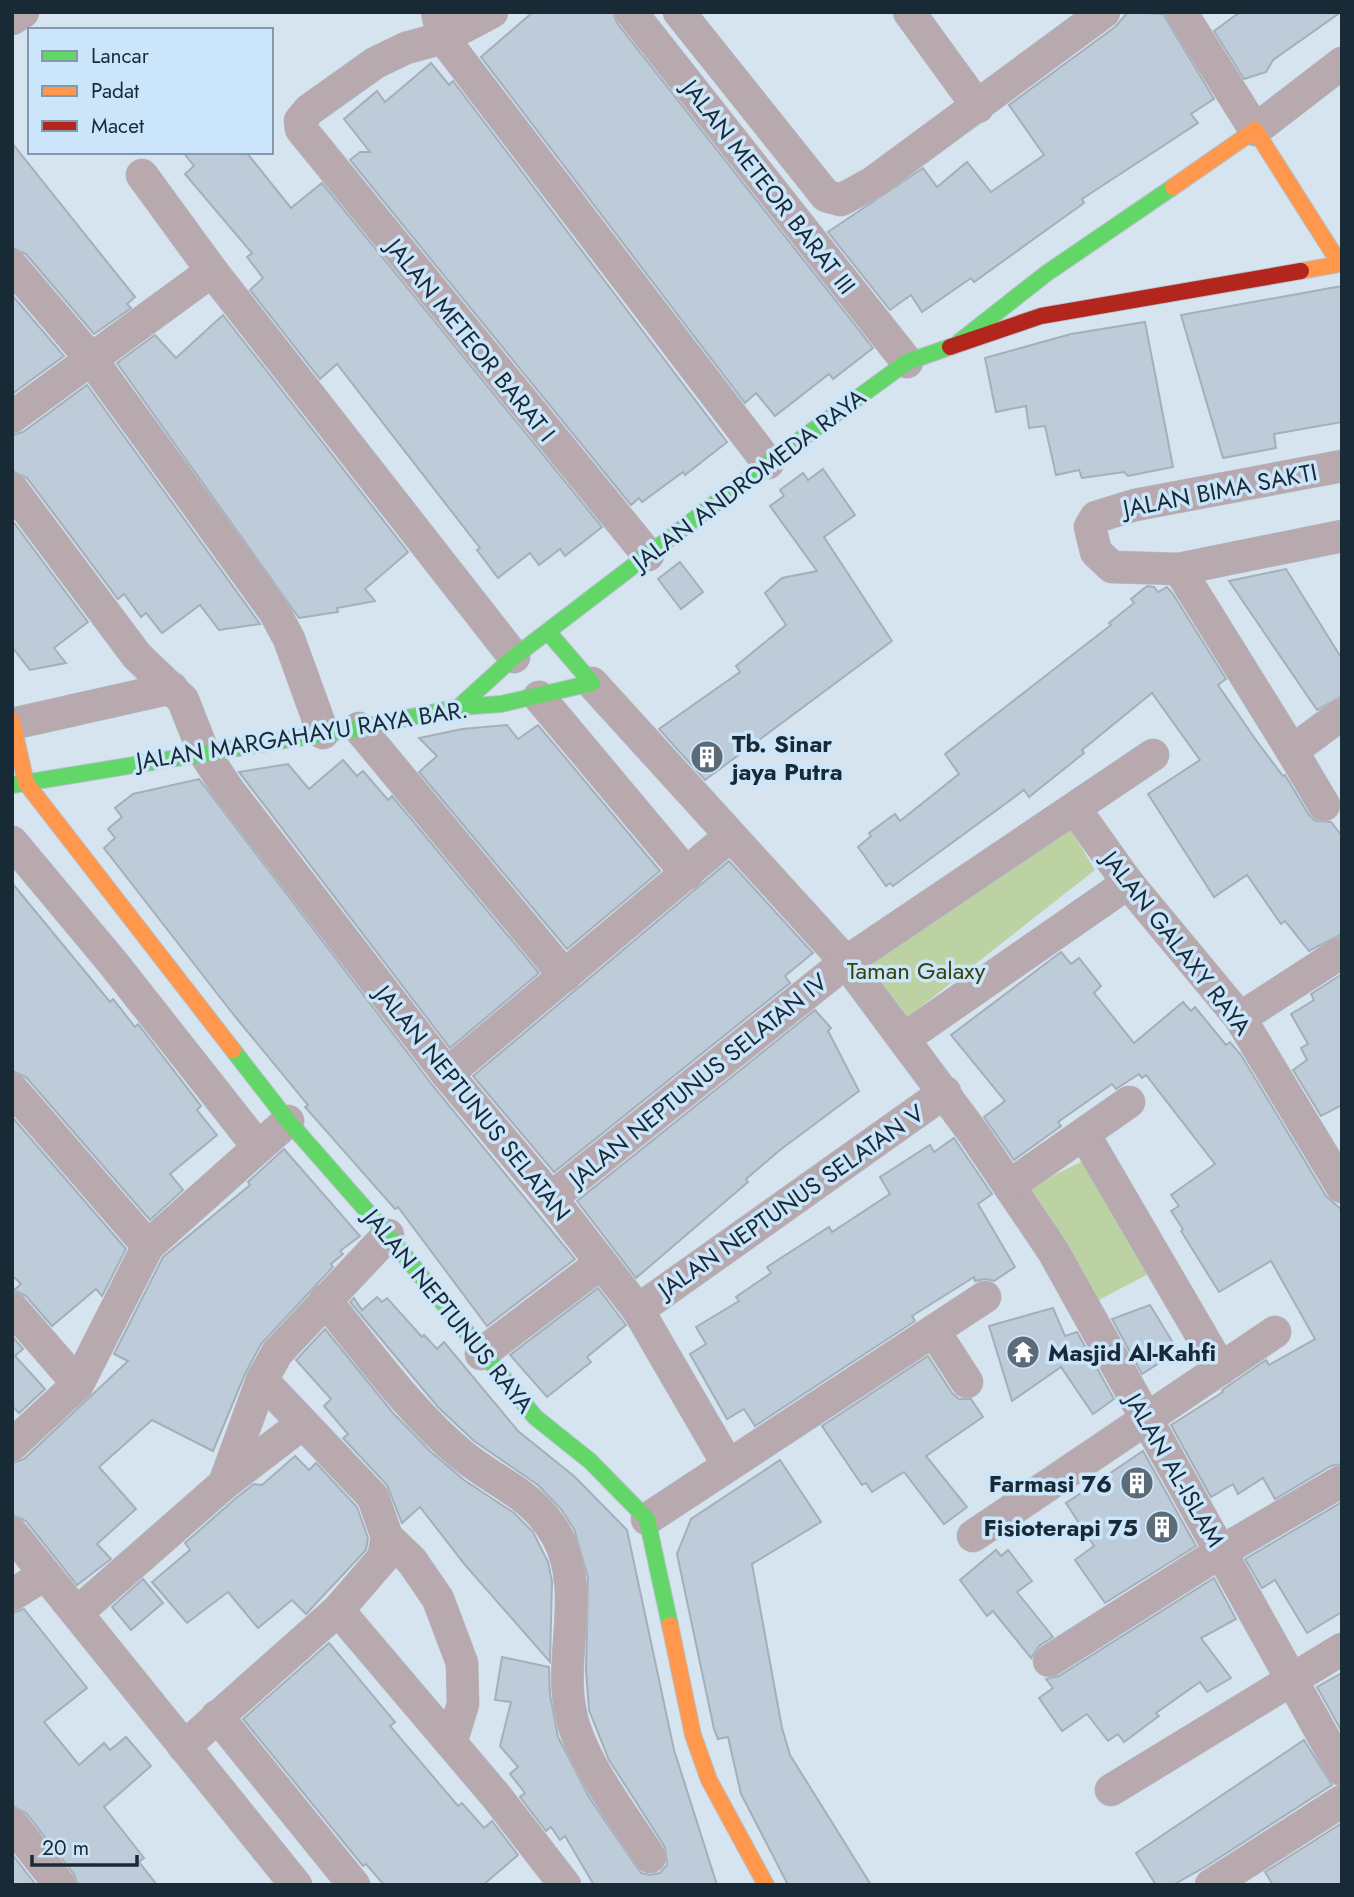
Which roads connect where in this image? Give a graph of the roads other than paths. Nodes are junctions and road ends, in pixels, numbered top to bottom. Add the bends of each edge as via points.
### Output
1 (23, 12) edge
2 (492, 12) edge
3 (631, 12) edge
4 (679, 12) edge
5 (909, 12) edge
6 (1104, 12) edge
7 (1181, 12) edge
8 (12, 19) edge
9 (440, 25) edge
10 (1342, 63) edge
11 (978, 107) junction
12 (1255, 130) junction
13 (142, 175) dead end
14 (1341, 265) edge
15 (12, 266) edge
16 (212, 271) junction
17 (959, 342) junction
18 (92, 359) junction
19 (906, 362) junction
20 (12, 417) edge
21 (753, 443) junction
22 (1342, 466) edge
23 (12, 489) edge
24 (1342, 536) edge
25 (639, 544) junction
26 (1180, 569) junction
27 (548, 632) junction
28 (514, 657) junction
29 (592, 683) junction
30 (172, 688) junction
31 (539, 697) junction
32 (459, 708) junction
33 (1342, 714) edge
34 (13, 723) edge
35 (359, 727) junction
36 (323, 733) junction
37 (203, 751) junction
38 (1292, 751) junction
39 (1153, 755) dead end
40 (19, 784) edge
41 (1324, 806) dead end
42 (1075, 809) junction
43 (729, 837) junction
44 (12, 842) edge
45 (687, 874) junction
46 (1128, 883) junction
47 (1342, 952) edge
48 (846, 962) junction
49 (565, 976) junction
50 (1240, 1018) junction
51 (905, 1038) junction
52 (447, 1074) junction
53 (12, 1089) edge
54 (945, 1092) junction
55 (1129, 1102) dead end
56 (288, 1121) junction
57 (1084, 1134) junction
58 (258, 1147) junction
59 (1009, 1186) junction
60 (1342, 1187) edge
61 (551, 1198) junction
62 (388, 1235) junction
63 (148, 1247) junction
64 (601, 1263) junction
65 (985, 1297) dead end
66 (325, 1300) junction
67 (12, 1308) edge
68 (638, 1310) junction
69 (934, 1331) junction
70 (1276, 1332) dead end
71 (481, 1354) junction
72 (1221, 1369) junction
73 (262, 1380) junction
74 (967, 1382) dead end
75 (78, 1384) junction
76 (1146, 1421) junction
77 (302, 1424) junction
78 (12, 1445) edge
79 (729, 1465) junction
80 (1340, 1482) edge
81 (224, 1484) junction
82 (647, 1519) junction
83 (12, 1533) edge
84 (973, 1536) dead end
85 (387, 1537) junction
86 (1222, 1551) junction
87 (44, 1575) junction
88 (12, 1595) edge
89 (338, 1610) junction
90 (78, 1612) junction
91 (1342, 1649) edge
92 (1049, 1661) dead end
93 (1292, 1680) junction
94 (217, 1716) junction
95 (451, 1743) junction
96 (184, 1747) junction
97 (1342, 1770) edge
98 (1111, 1790) dead end
99 (1342, 1801) edge
100 (12, 1824) edge
101 (650, 1857) dead end
102 (60, 1885) edge
103 (296, 1885) edge
104 (354, 1885) edge
105 (565, 1885) edge
106 (766, 1885) edge
107 (1212, 1885) edge

1 - 8 street
2 - 9 street
3 - 19 street, JALAN METEOR BARAT III
4 - 11 street via 826,196 841,200 856,194
5 - 11 street
6 - 11 street
7 - 12 street
9 - 21 street
9 - 25 street, JALAN METEOR BARAT I via 327,96 300,121 301,129
10 - 12 street
12 - 14 street
12 - 17 street via 1047,272
13 - 16 street
14 - 17 street via 1041,316
15 - 18 street
16 - 18 street
16 - 28 street
17 - 19 street, JALAN ANDROMEDA RAYA
18 - 20 street
18 - 36 street via 274,611
19 - 21 street, JALAN ANDROMEDA RAYA
21 - 25 street, JALAN ANDROMEDA RAYA
22 - 26 street, JALAN BIMA SAKTI via 1136,505 1096,517 1090,527 1096,552 1112,567
23 - 30 street, JALAN NEPTUNUS SELATAN via 138,656
24 - 26 street, JALAN BIMA SAKTI
25 - 27 street, JALAN ANDROMEDA RAYA
26 - 38 street
27 - 28 street, JALAN ANDROMEDA RAYA
27 - 29 street
28 - 32 street, JALAN ANDROMEDA RAYA
29 - 31 street, JALAN MARGAHAYU RAYA BAR.
29 - 43 street, JALAN AL-ISLAM
30 - 34 street
30 - 37 street, JALAN NEPTUNUS SELATAN via 183,700
31 - 32 street, JALAN MARGAHAYU RAYA BAR.
31 - 45 street
32 - 35 street, JALAN MARGAHAYU RAYA BAR.
33 - 38 street
34 - 40 street
35 - 36 street, JALAN MARGAHAYU RAYA BAR.
35 - 49 street
36 - 37 street, JALAN MARGAHAYU RAYA BAR.
37 - 40 street, JALAN MARGAHAYU RAYA BAR.
37 - 52 street, JALAN NEPTUNUS SELATAN
38 - 41 street
39 - 42 street
40 - 56 street, JALAN NEPTUNUS RAYA
42 - 46 street, JALAN GALAXY RAYA
42 - 48 street
43 - 45 street
43 - 48 street, JALAN AL-ISLAM
44 - 58 street
45 - 49 street
46 - 50 street, JALAN GALAXY RAYA
46 - 51 street
47 - 50 street
48 - 51 street, JALAN AL-ISLAM
48 - 61 street, JALAN NEPTUNUS SELATAN IV
49 - 52 street
50 - 60 street, JALAN GALAXY RAYA
51 - 54 street, JALAN AL-ISLAM
52 - 61 street, JALAN NEPTUNUS SELATAN
53 - 63 street
54 - 59 street, JALAN AL-ISLAM
54 - 68 street, JALAN NEPTUNUS SELATAN V
55 - 57 street
56 - 58 street
56 - 62 street, JALAN NEPTUNUS RAYA
57 - 59 street
57 - 72 street
58 - 63 street
59 - 76 street, JALAN AL-ISLAM via 1053,1251
61 - 64 street, JALAN NEPTUNUS SELATAN
62 - 66 street
62 - 71 street, JALAN NEPTUNUS RAYA
63 - 75 street
64 - 68 street, JALAN NEPTUNUS SELATAN
64 - 71 street
65 - 69 street
66 - 73 street via 277,1353
66 - 101 street via 461,1455 523,1494 558,1538 569,1571 570,1713 606,1789
67 - 75 street
68 - 79 street, JALAN NEPTUNUS SELATAN
69 - 74 street
69 - 79 street
70 - 72 street
71 - 82 street, JALAN NEPTUNUS RAYA via 535,1417 590,1461
72 - 76 street
73 - 77 street
73 - 81 street
75 - 78 street
76 - 84 street
76 - 86 street, JALAN AL-ISLAM
77 - 81 street
77 - 85 street via 373,1496
79 - 82 street
80 - 86 street
81 - 90 street
82 - 106 street via 693,1735 733,1830
83 - 87 street
85 - 89 street via 383,1558
85 - 95 street via 412,1561 438,1600 462,1663 463,1704
86 - 92 street
86 - 93 street, JALAN AL-ISLAM
87 - 88 street
87 - 90 street
89 - 94 street
89 - 95 street
90 - 96 street
91 - 93 street
93 - 97 street, JALAN AL-ISLAM
93 - 98 street
94 - 96 street
94 - 104 street
95 - 105 street
96 - 103 street
99 - 107 street
100 - 102 street

